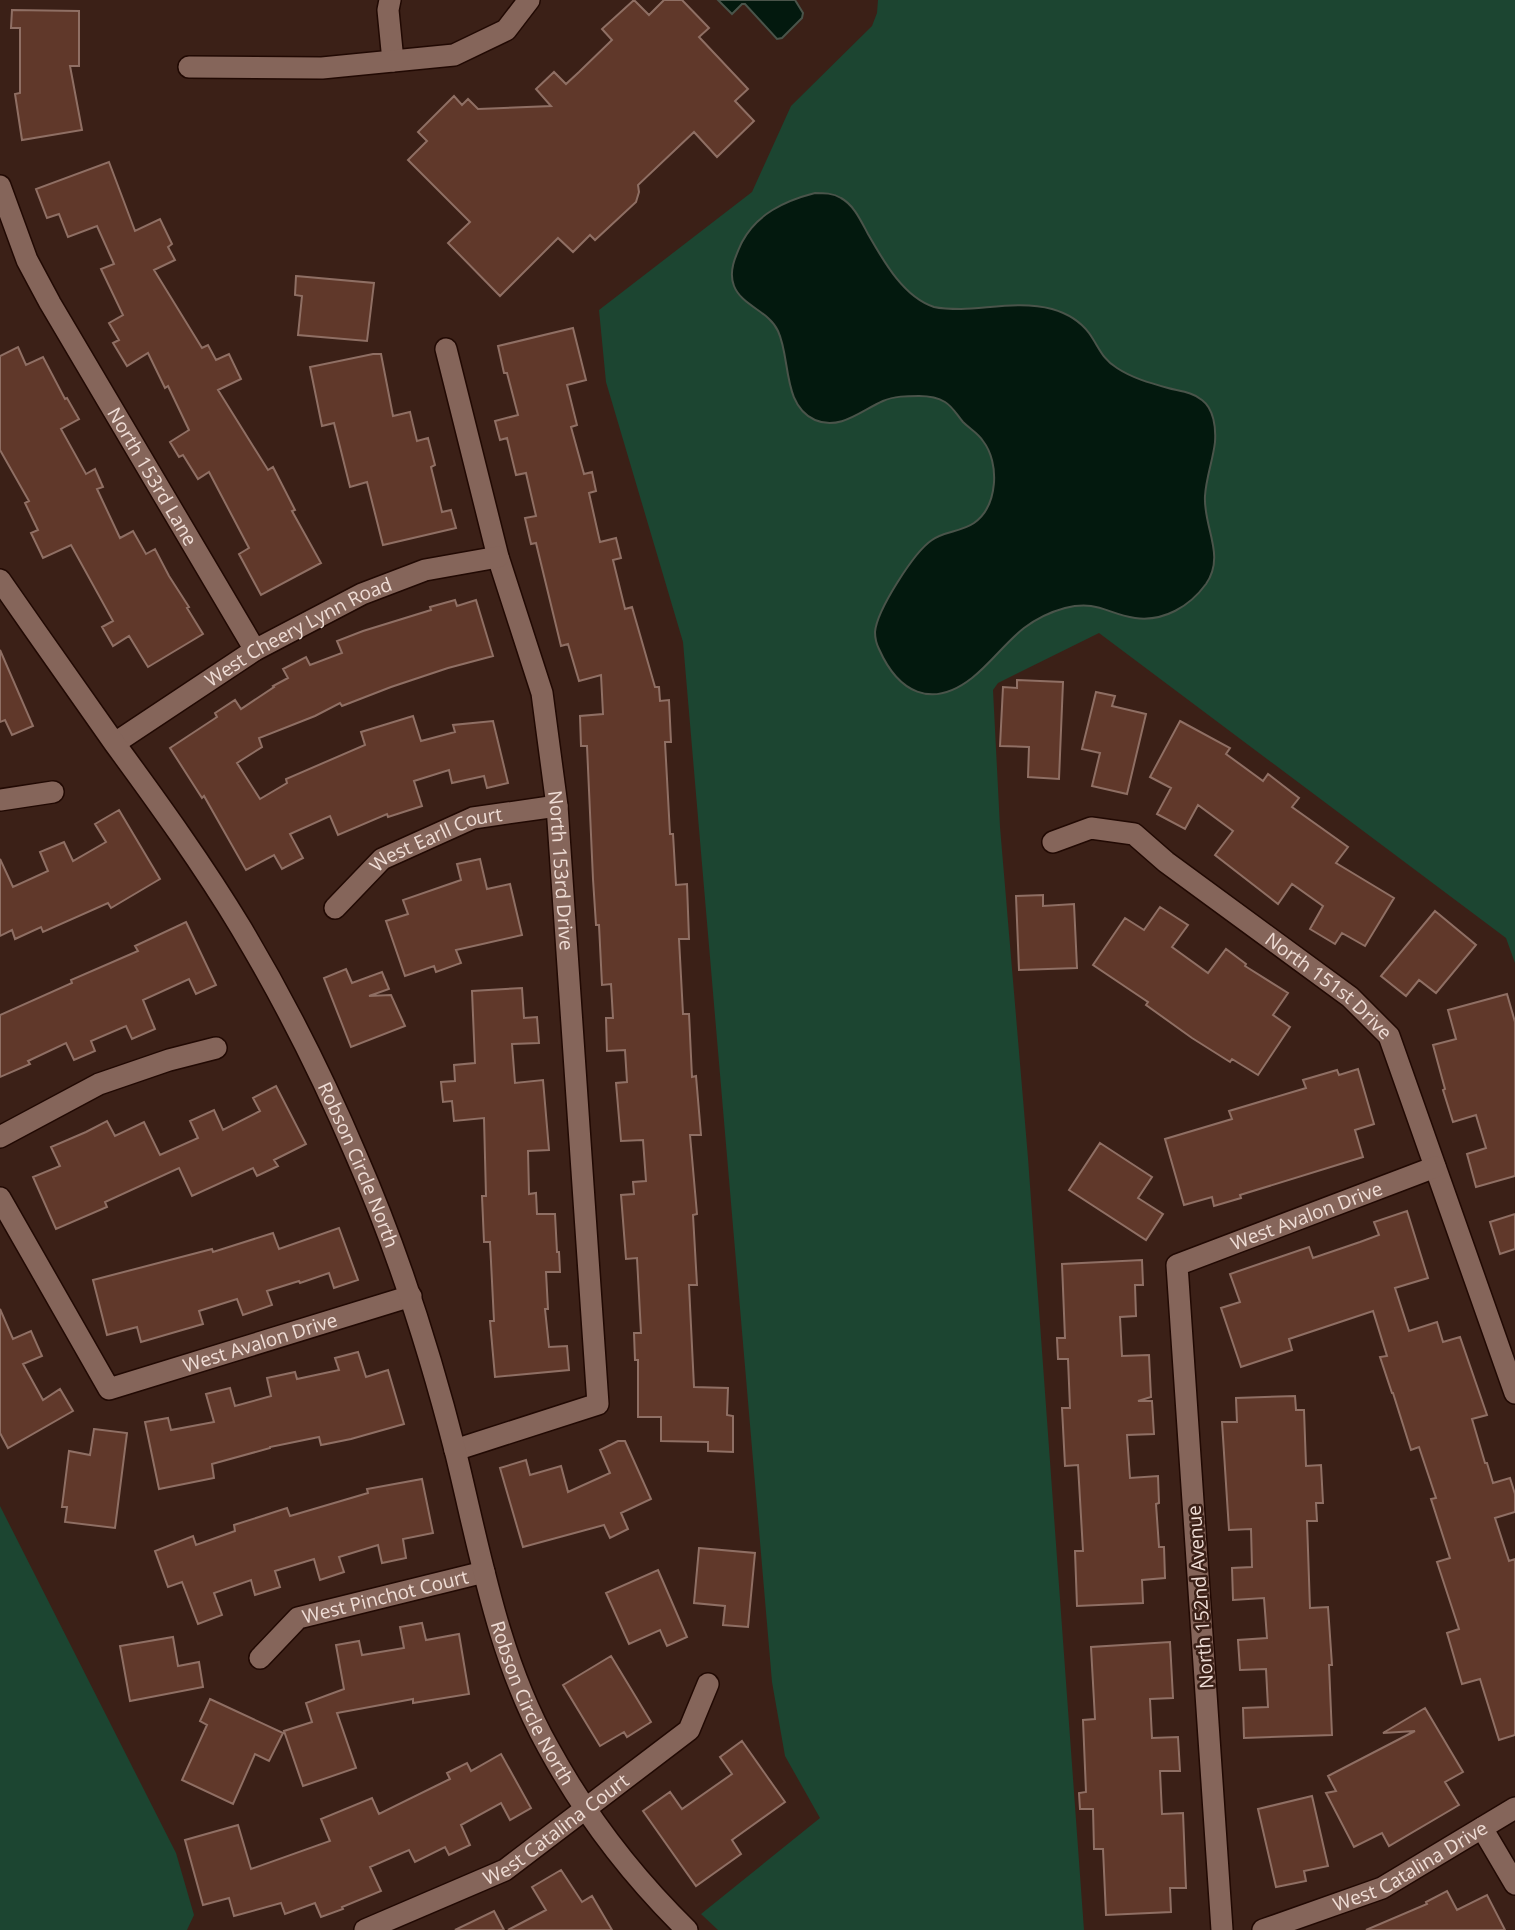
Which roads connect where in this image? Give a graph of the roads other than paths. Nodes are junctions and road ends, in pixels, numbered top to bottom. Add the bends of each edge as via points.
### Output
1 (390, 0) edge
2 (529, 0) edge
3 (393, 61) junction
4 (189, 67) dead end
5 (0, 186) edge
6 (446, 349) dead end
7 (498, 556) junction
8 (0, 580) edge
9 (255, 650) junction
10 (115, 743) junction
11 (53, 792) dead end
12 (0, 800) edge
13 (557, 806) junction
14 (1053, 842) dead end
15 (335, 908) dead end
16 (216, 1048) dead end
17 (0, 1138) edge
18 (1435, 1167) junction
19 (0, 1198) edge
20 (1177, 1265) joint
21 (411, 1296) junction
22 (1515, 1393) edge
23 (455, 1450) junction
24 (484, 1572) junction
25 (260, 1658) dead end
26 (708, 1684) dead end
27 (587, 1808) junction
28 (1513, 1814) edge
29 (1482, 1828) junction
30 (1515, 1884) edge
31 (365, 1930) edge
32 (687, 1930) edge
33 (1222, 1930) edge
34 (1263, 1930) edge

1 - 3 street
2 - 3 street via 506,30 454,55
3 - 4 street via 322,68
5 - 9 street, North 153rd Lane via 27,260 50,303
6 - 7 street, North 153rd Drive
7 - 9 street, West Cheery Lynn Road via 425,570 362,594
7 - 13 street, North 153rd Drive via 542,693
8 - 10 street, Robson Circle North
9 - 10 street, West Cheery Lynn Road
10 - 21 street, Robson Circle North via 240,927 273,986 356,1155
11 - 12 street
13 - 15 street, West Earll Court via 473,818 382,859
13 - 23 street, North 153rd Drive via 598,1404
14 - 18 street, North 151st Drive via 1091,828 1134,834 1350,997 1389,1036
16 - 17 street via 99,1084
18 - 20 street, West Avalon Drive
18 - 22 street, North 151st Drive
19 - 21 street, West Avalon Drive via 108,1389
20 - 33 street, North 152nd Avenue
21 - 23 street, Robson Circle North
23 - 24 street, Robson Circle North
24 - 25 street, West Pinchot Court via 298,1618
24 - 27 street, Robson Circle North via 497,1623 530,1710
26 - 27 street, West Catalina Court via 689,1730
27 - 31 street, West Catalina Court via 505,1870
27 - 32 street, Robson Circle North via 636,1877
28 - 29 street, West Catalina Drive
29 - 30 street
29 - 34 street, West Catalina Drive via 1382,1888

